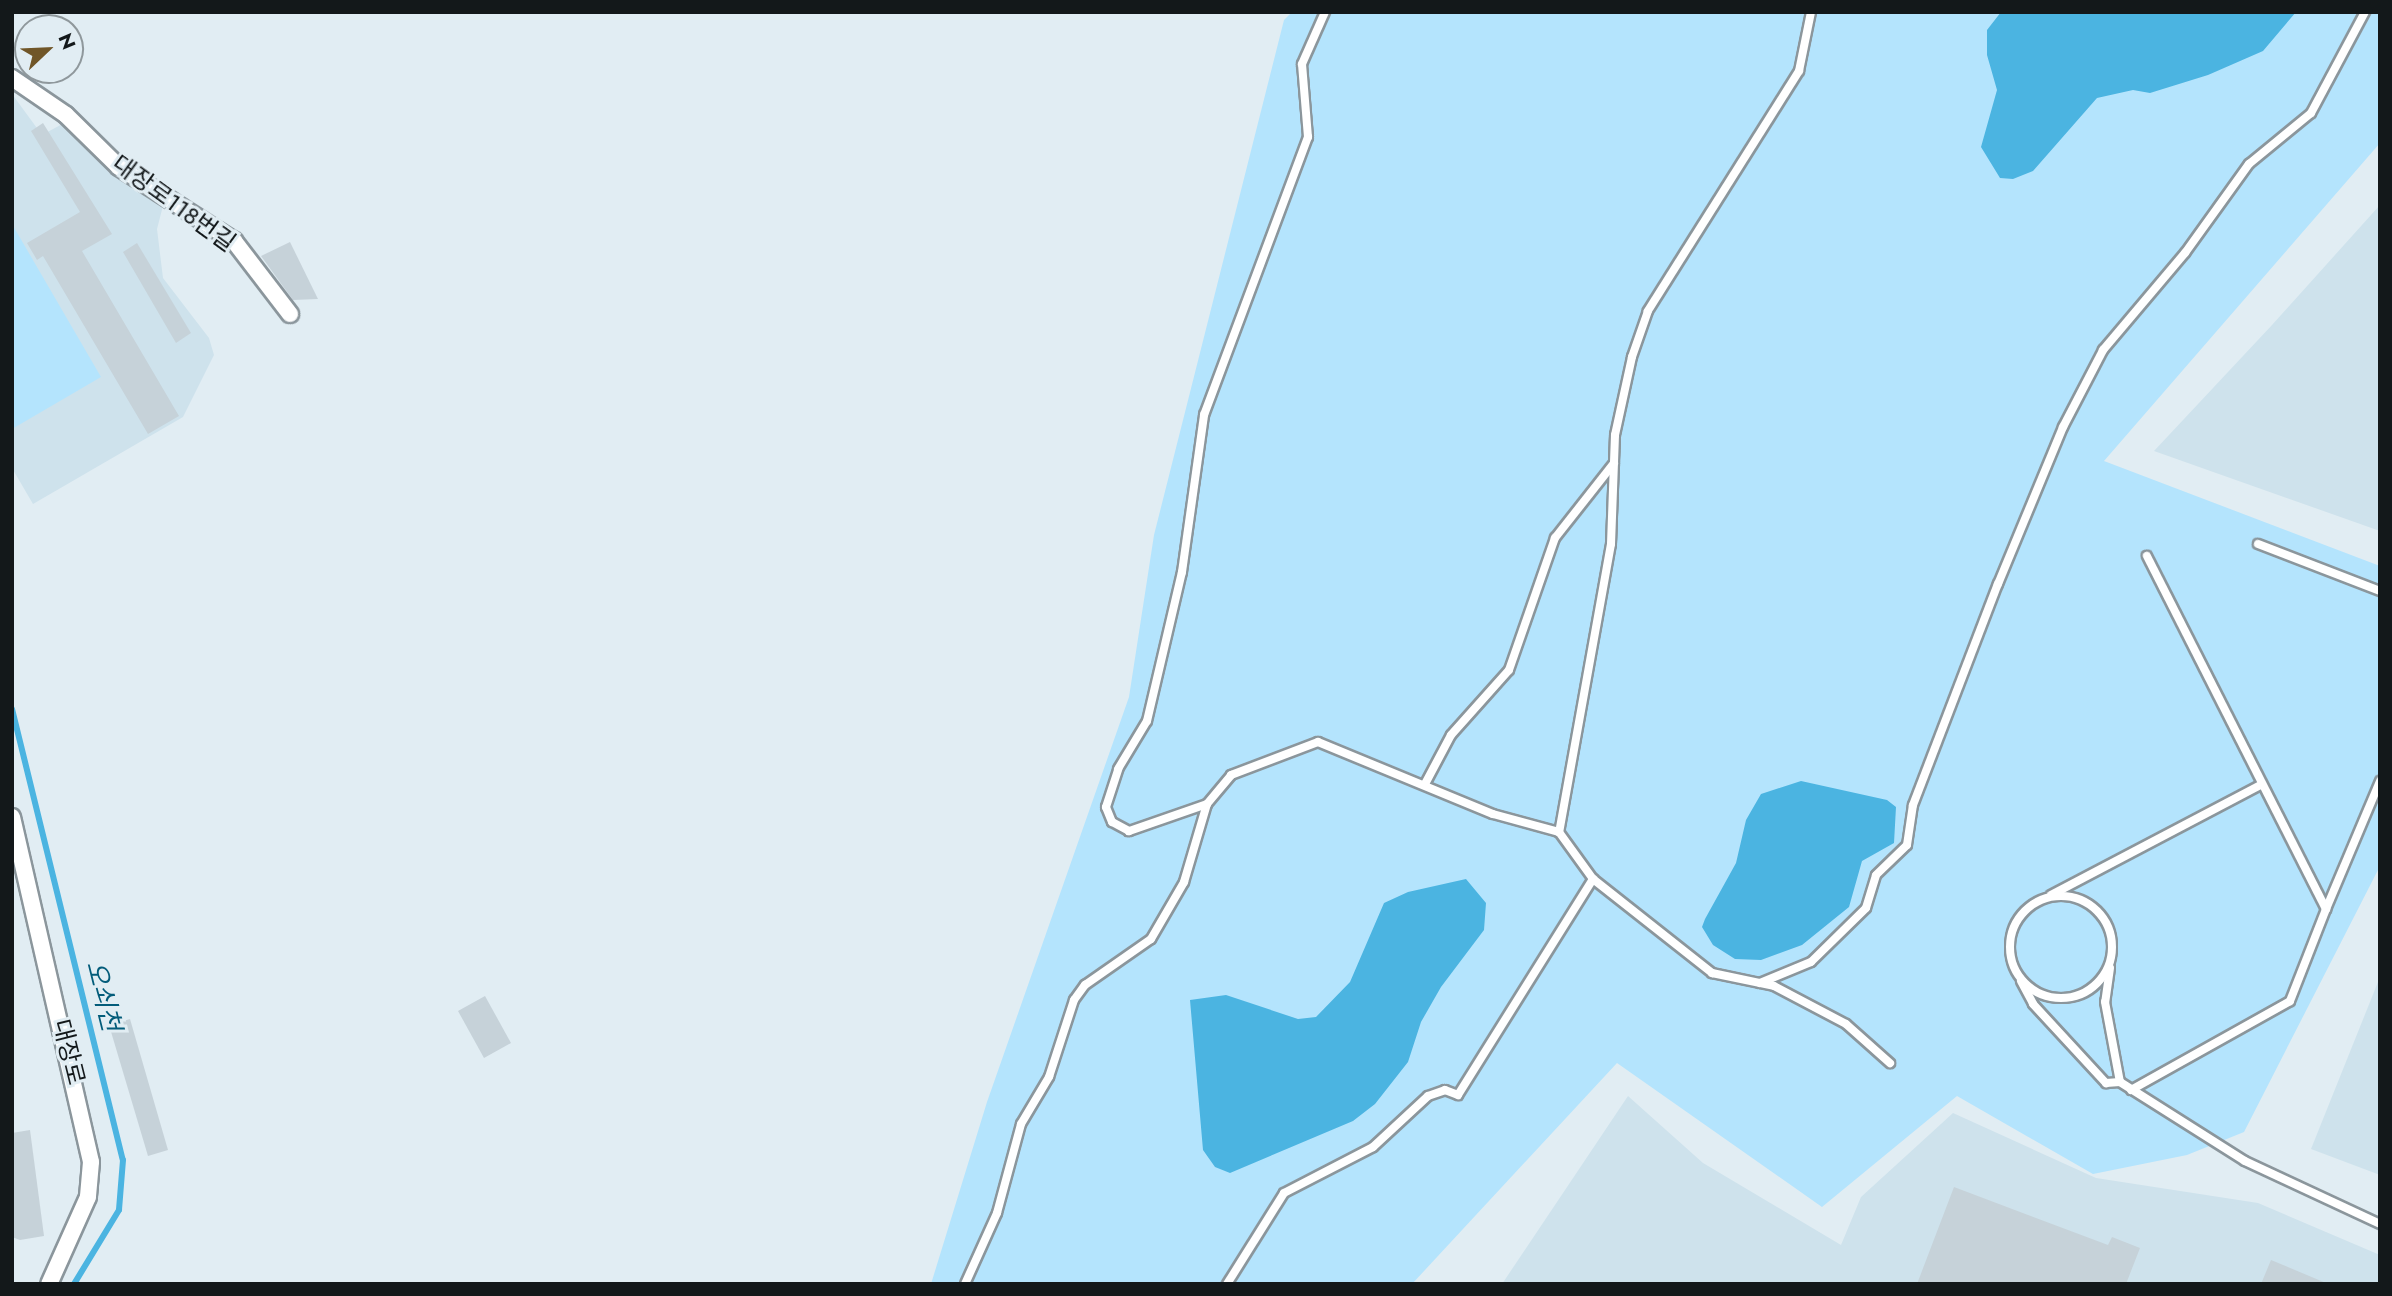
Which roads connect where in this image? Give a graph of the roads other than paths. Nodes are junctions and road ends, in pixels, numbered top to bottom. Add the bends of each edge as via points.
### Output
1 (1325, 12) edge
2 (1811, 12) edge
3 (2365, 12) edge
4 (12, 78) edge
5 (290, 314) dead end
6 (1614, 463) junction
7 (2258, 544) dead end
8 (2147, 556) dead end
9 (2380, 591) edge
10 (2380, 781) edge
11 (1425, 784) junction
12 (2262, 784) junction
13 (1206, 804) junction
14 (12, 817) edge
15 (1559, 832) junction
16 (1593, 880) junction
17 (2046, 897) junction
18 (2326, 909) junction
19 (2111, 956) junction
20 (2021, 981) junction
21 (1757, 985) junction
22 (1890, 1063) dead end
23 (2120, 1082) junction
24 (2131, 1090) junction
25 (2380, 1224) edge
26 (49, 1284) edge
27 (965, 1284) edge
28 (1227, 1284) edge

1 - 13 lane via 1302,64 1308,137 1203,415 1182,572 1147,721 1118,769 1106,807 1112,822 1129,831
2 - 6 lane via 1799,71 1648,311 1624,396
3 - 21 lane via 2311,113 2249,164 2185,253 2103,350 2063,427 1998,584 1913,805 1907,845 1876,875 1866,908 1811,962
4 - 5 street, 대장로118번길 via 66,115 119,167 234,241
6 - 11 lane via 1555,538 1509,670 1451,735
6 - 15 lane via 1611,544
7 - 9 lane
8 - 12 lane
10 - 18 lane
11 - 13 lane via 1318,742 1231,775
11 - 15 lane via 1493,814
12 - 17 lane
12 - 18 lane
13 - 27 lane via 1184,882 1151,939 1085,985 1074,1000 1049,1077 1016,1136 997,1213
14 - 26 street, 대장로 via 91,1161 88,1197
15 - 16 lane
16 - 21 lane via 1712,973
16 - 28 lane via 1458,1095 1445,1090 1427,1096 1373,1147 1284,1193
17 - 19 lane via 2064,896 2095,909 2106,923
17 - 20 lane via 2031,905 2011,933 2009,950
18 - 24 lane via 2290,1000
19 - 20 lane via 2096,985 2074,996 2050,998
19 - 23 lane via 2105,1002
20 - 23 lane via 2033,1004 2106,1083
21 - 22 lane via 1774,986 1846,1024
23 - 24 lane
24 - 25 lane via 2245,1161

